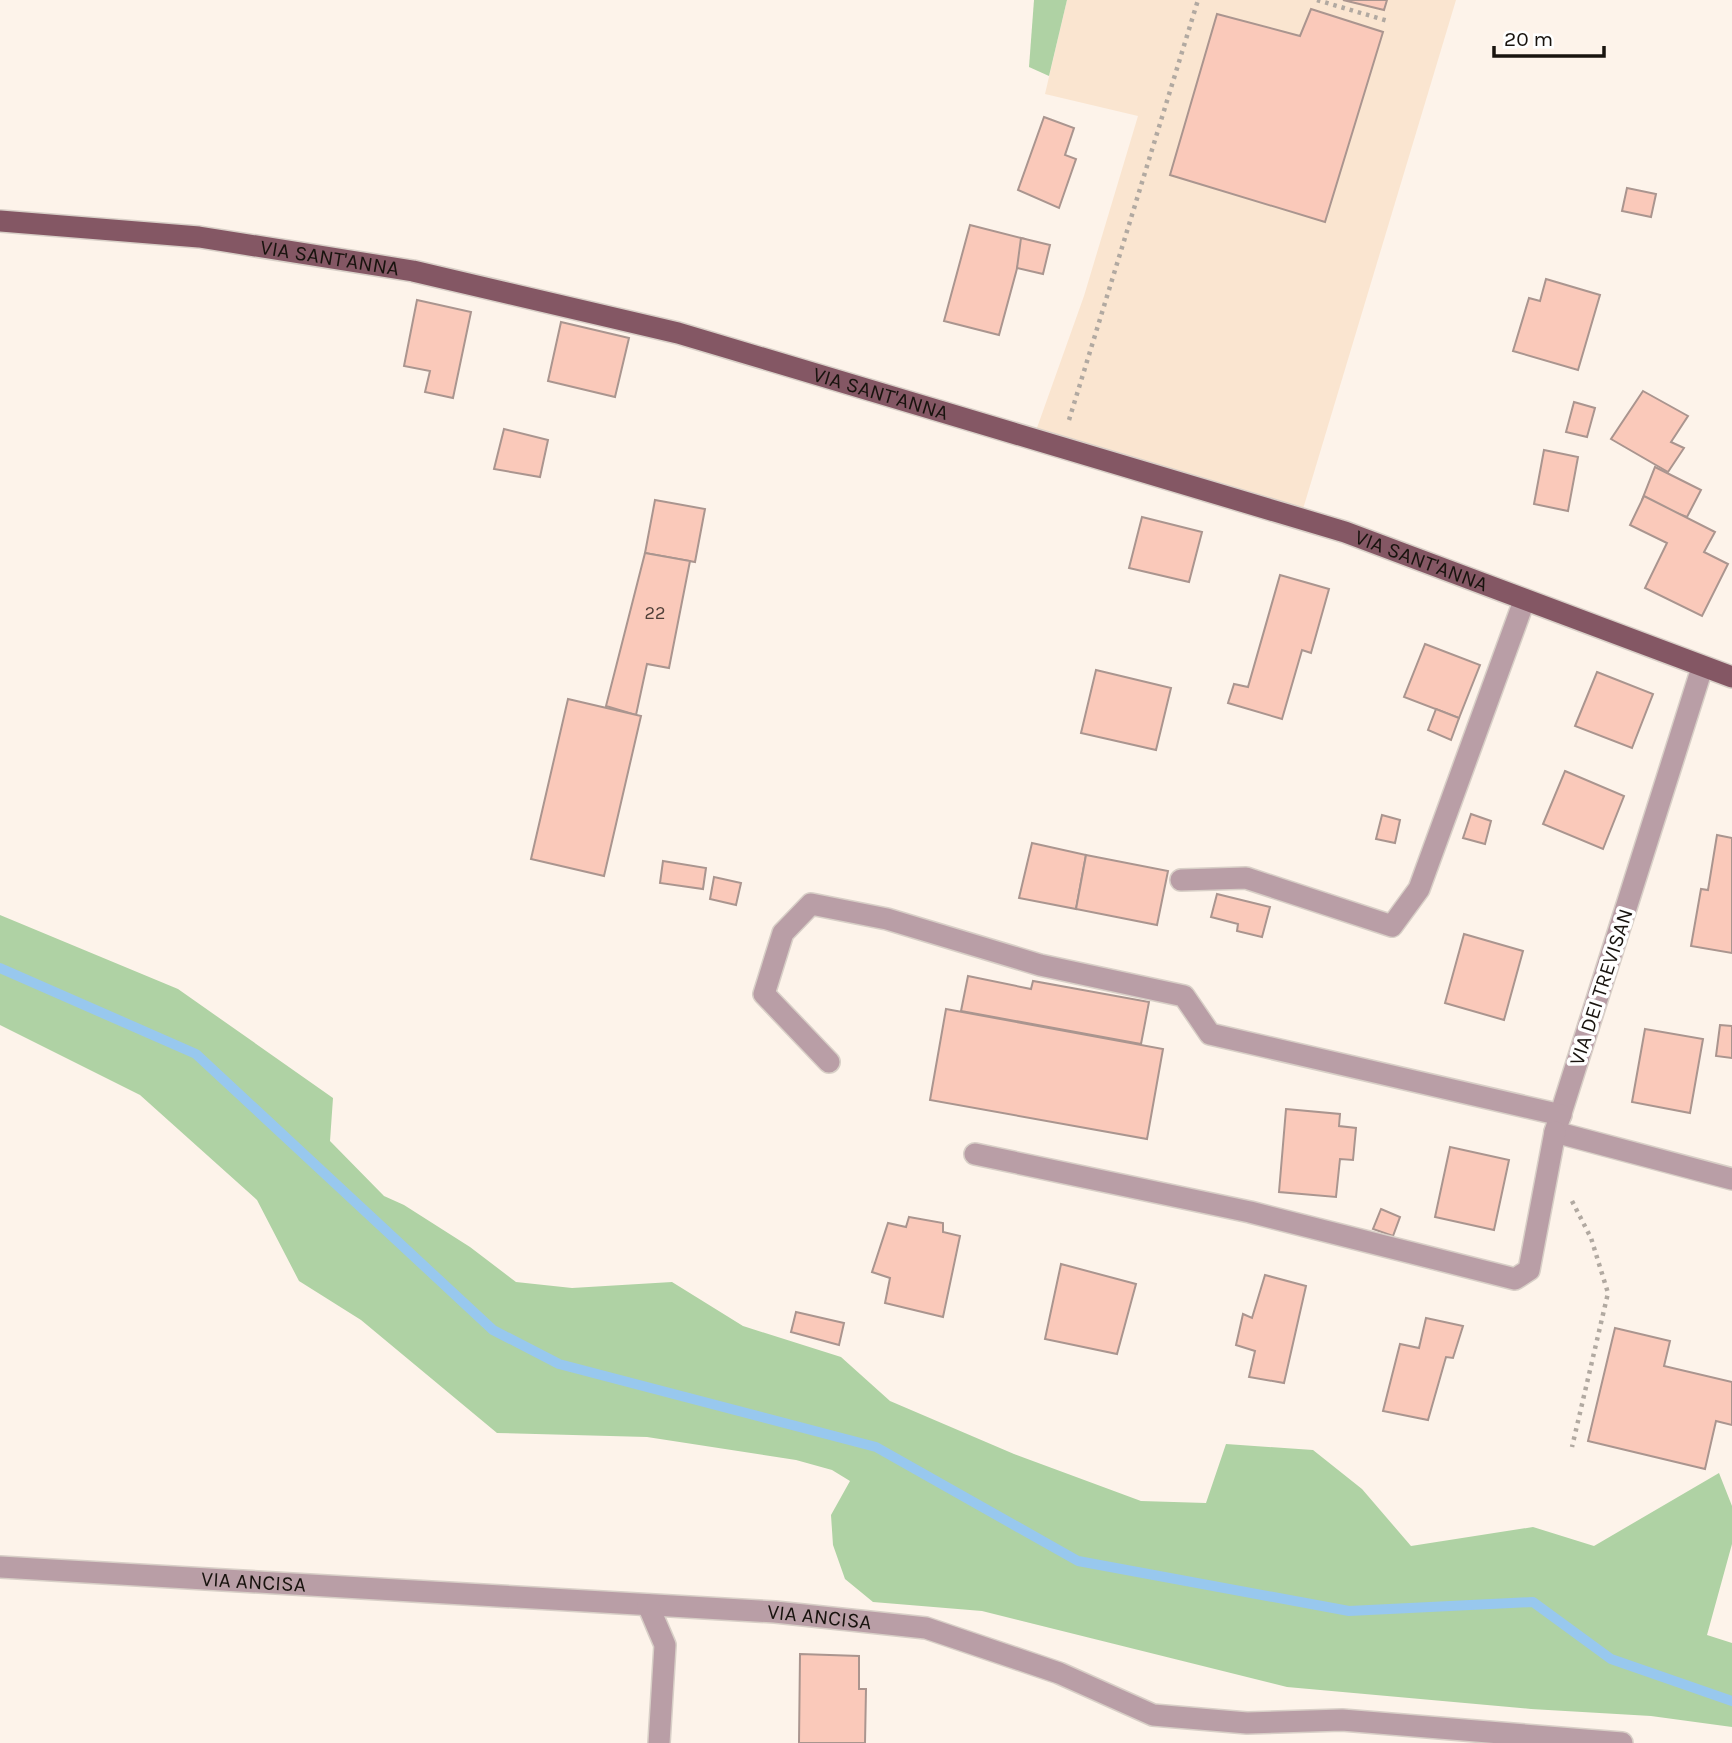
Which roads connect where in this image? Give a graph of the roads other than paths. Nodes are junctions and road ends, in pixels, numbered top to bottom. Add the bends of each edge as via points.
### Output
1 (0, 221) edge
2 (1524, 601) junction
3 (1702, 668) junction
4 (1732, 677) edge
5 (1181, 880) dead end
6 (829, 1062) dead end
7 (1558, 1123) junction
8 (975, 1154) dead end
9 (1732, 1179) edge
10 (0, 1567) edge
11 (648, 1605) junction
12 (659, 1743) edge
13 (1622, 1743) edge

1 - 2 main road, VIA SANT'ANNA via 199,237 414,271 678,333 1345,532
2 - 3 main road, VIA SANT'ANNA
2 - 5 street via 1419,890 1392,926 1246,878
3 - 4 main road, VIA SANT'ANNA
3 - 7 street, VIA DEI TREVISAN
6 - 7 street via 764,993 783,933 811,904 887,919 1040,965 1184,996 1210,1034
7 - 8 street, VIA DEI TREVISAN via 1529,1270 1515,1279 1250,1212
7 - 9 street
10 - 11 street, VIA ANCISA
11 - 12 street via 665,1644
11 - 13 street, VIA ANCISA via 926,1628 1059,1673 1153,1715 1247,1723 1342,1720

